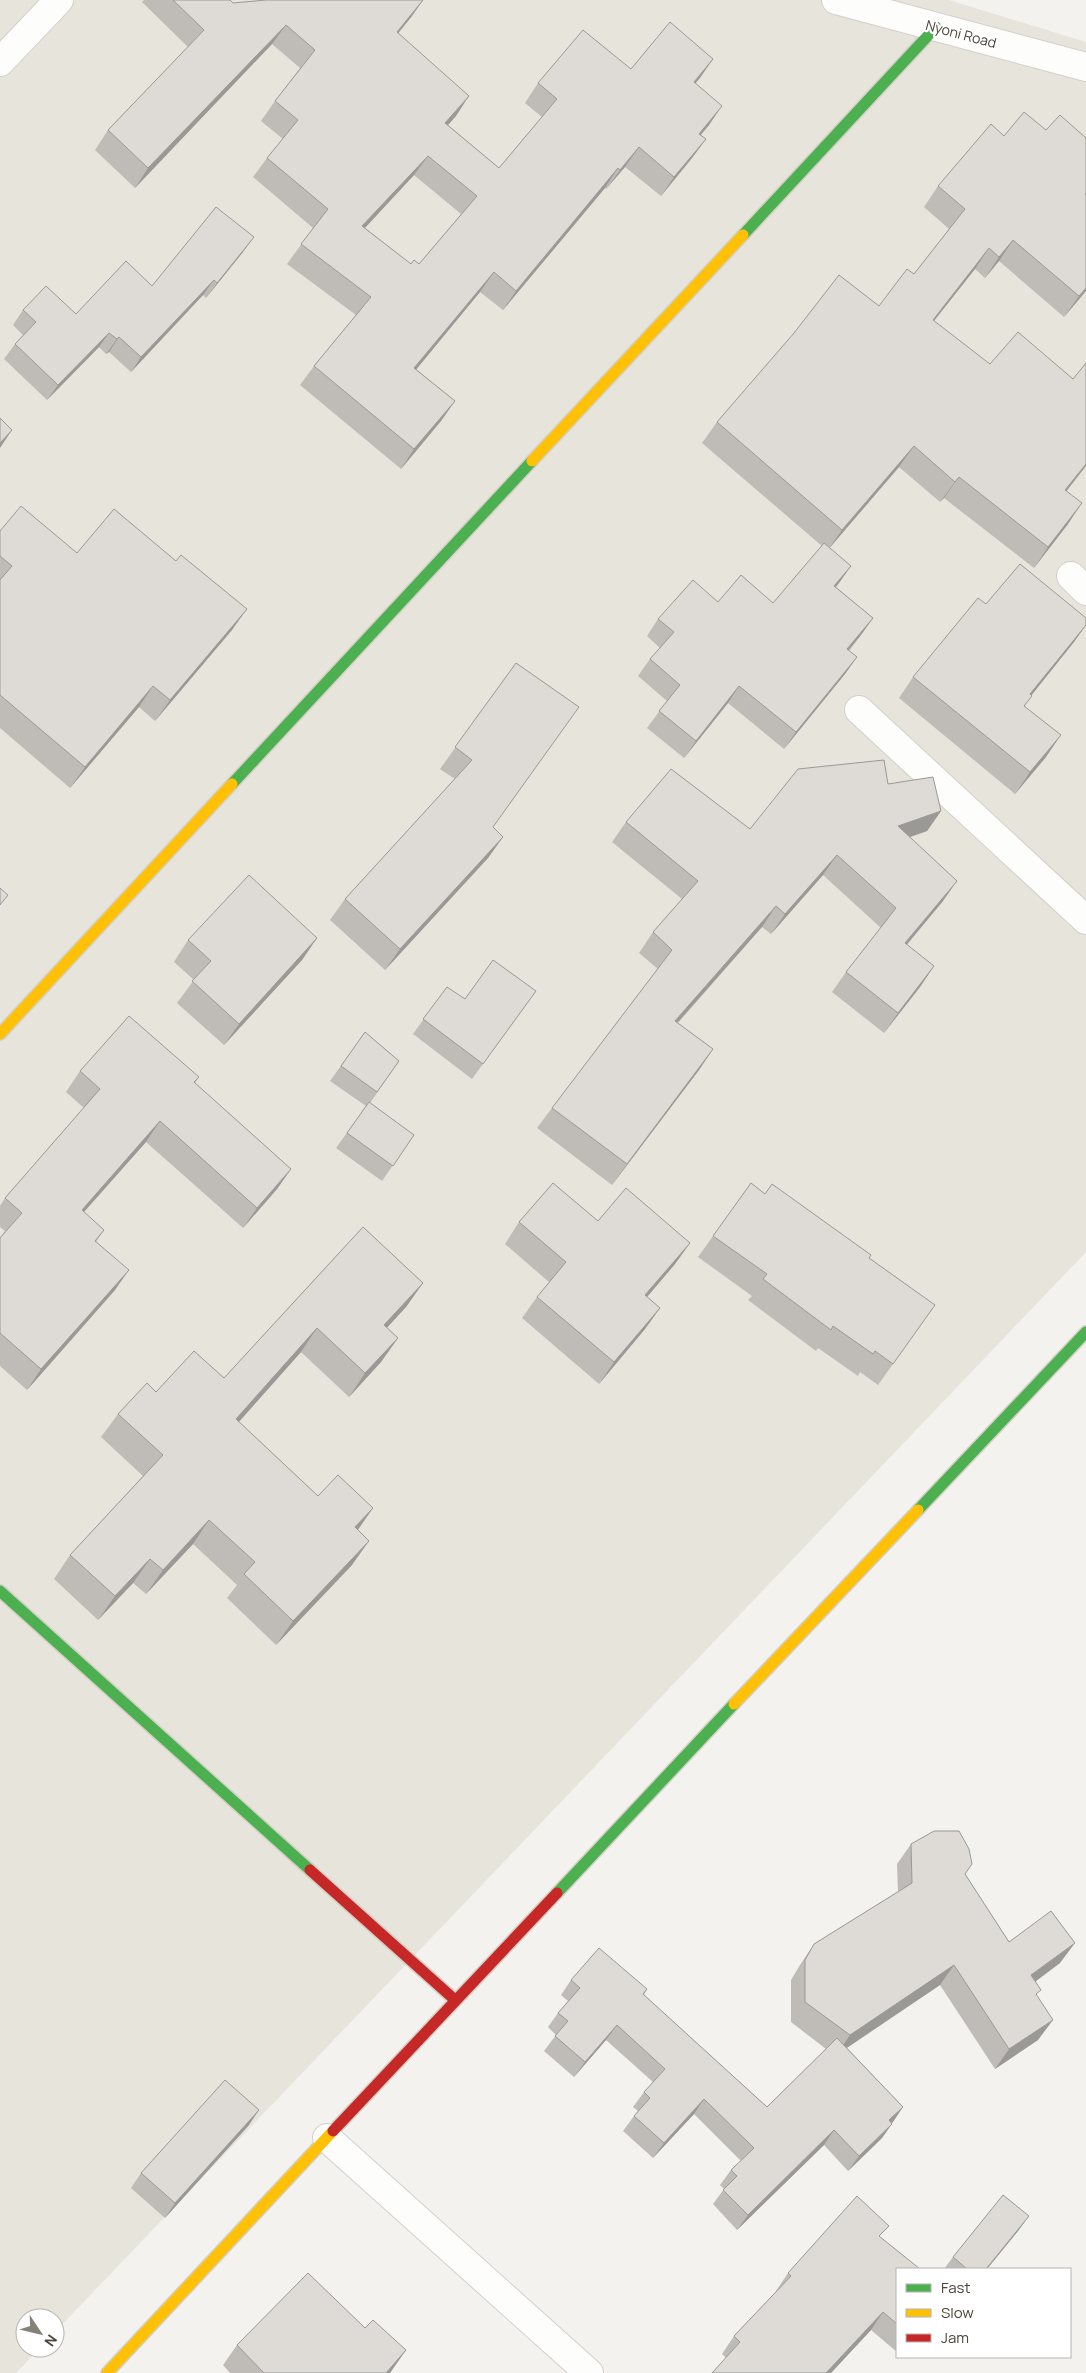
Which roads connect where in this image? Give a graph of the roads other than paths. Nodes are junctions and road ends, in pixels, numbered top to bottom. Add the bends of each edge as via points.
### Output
1 (59, 0) edge
2 (836, 0) edge
3 (936, 28) junction
4 (0, 62) edge
5 (1086, 67) edge
6 (859, 710) dead end
7 (1086, 920) edge
8 (0, 1034) edge
9 (1086, 1332) edge
10 (0, 1591) edge
11 (455, 2000) junction
12 (326, 2138) junction
13 (107, 2373) edge
14 (589, 2373) edge

1 - 4 street
2 - 3 street, Nyoni Road
3 - 5 street, Nyoni Road
3 - 8 street
6 - 7 street
9 - 11 street
10 - 11 street
11 - 12 street
12 - 13 street
12 - 14 street

